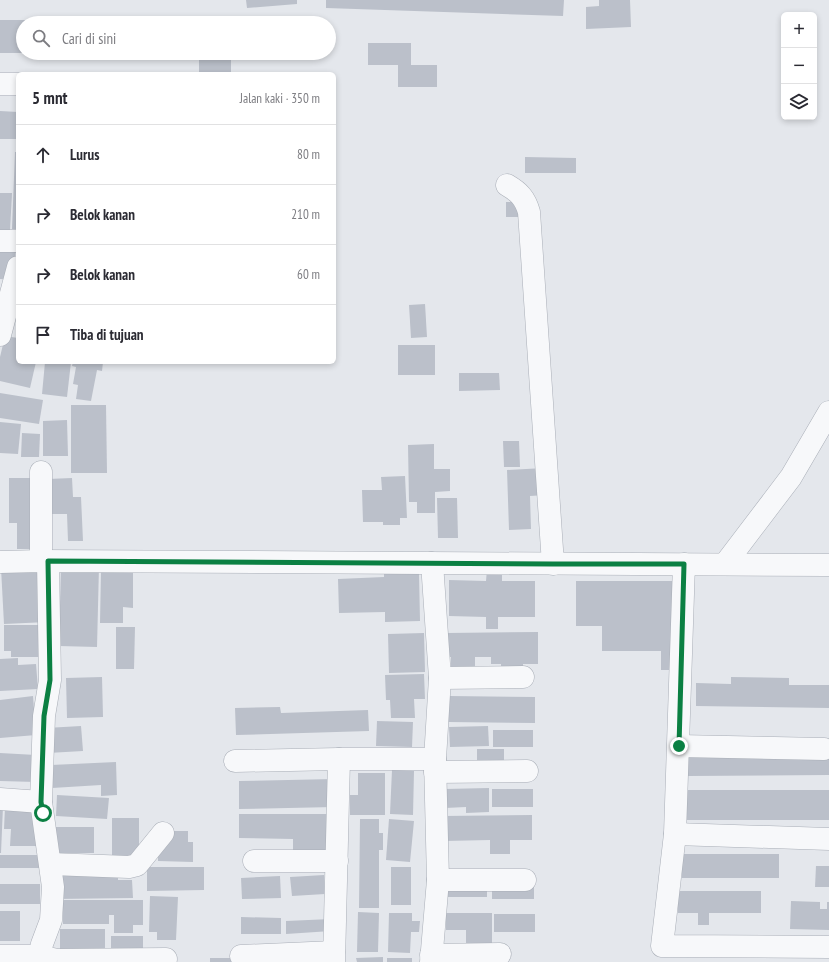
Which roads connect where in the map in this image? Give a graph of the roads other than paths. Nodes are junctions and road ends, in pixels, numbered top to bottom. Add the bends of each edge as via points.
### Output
1 (0, 84) edge
2 (16, 84) edge
3 (507, 184) dead end
4 (0, 241) edge
5 (16, 241) edge
6 (16, 275) edge
7 (0, 335) edge
8 (829, 412) edge
9 (41, 472) dead end
10 (44, 561) junction
11 (0, 562) edge
12 (432, 563) junction
13 (553, 564) junction
14 (684, 564) junction
15 (725, 564) junction
16 (829, 565) edge
17 (523, 677) dead end
18 (440, 678) junction
19 (679, 746) junction
20 (824, 749) dead end
21 (339, 759) junction
22 (235, 762) dead end
23 (435, 765) junction
24 (527, 771) dead end
25 (0, 799) edge
26 (41, 802) junction
27 (163, 833) dead end
28 (675, 834) junction
29 (829, 839) edge
30 (254, 861) dead end
31 (337, 861) junction
32 (51, 864) junction
33 (438, 880) junction
34 (525, 880) dead end
35 (829, 947) edge
36 (500, 954) dead end
37 (0, 956) edge
38 (39, 956) junction
39 (241, 956) dead end
40 (334, 957) edge
41 (431, 958) edge
42 (166, 959) dead end

1 - 2 street
3 - 13 street via 527,202 529,212
4 - 5 street
6 - 7 street
8 - 15 street via 791,477
9 - 10 street
10 - 11 street
10 - 12 street
10 - 26 street via 50,680 44,716
12 - 13 street
12 - 18 street
13 - 14 street
14 - 15 street
14 - 19 street
15 - 16 street
17 - 18 street
18 - 23 street
19 - 20 street
19 - 28 street
21 - 22 street
21 - 23 street
21 - 31 street
23 - 24 street
23 - 33 street
25 - 26 street
26 - 32 street
27 - 32 street via 137,865 129,867
28 - 29 street
28 - 35 street via 662,946
30 - 31 street
31 - 40 street
32 - 38 street via 51,920
33 - 34 street
33 - 41 street
36 - 41 street
37 - 38 street
38 - 42 street via 57,960
39 - 40 street

